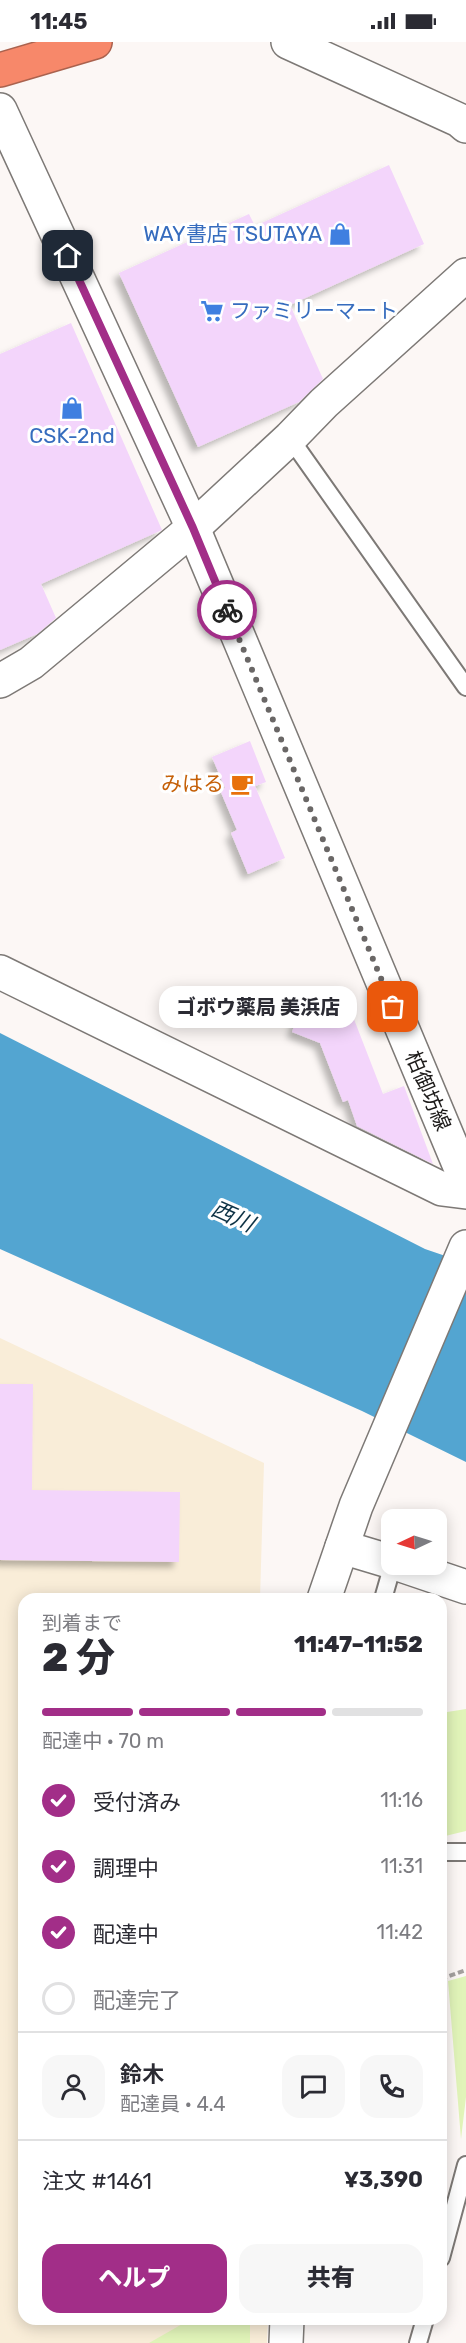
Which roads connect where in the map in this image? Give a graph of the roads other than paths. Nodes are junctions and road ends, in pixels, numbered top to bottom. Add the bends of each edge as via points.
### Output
1 (95, 42) edge
2 (288, 42) edge
3 (0, 70) edge
4 (0, 110) edge
5 (466, 126) edge
6 (466, 274) edge
7 (290, 438) junction
8 (193, 528) junction
9 (0, 681) edge
10 (466, 687) edge
11 (0, 972) edge
12 (466, 1181) edge
13 (466, 1192) edge
14 (466, 1247) edge
15 (342, 1546) junction
16 (381, 1559) edge
17 (389, 1575) edge
18 (431, 1575) edge
19 (466, 1587) edge
20 (326, 1593) edge
21 (384, 1593) edge
22 (447, 1852) edge
23 (466, 1852) edge
24 (466, 2165) edge
25 (447, 2236) edge
26 (287, 2325) edge
27 (423, 2325) edge
28 (286, 2343) edge
29 (418, 2343) edge

1 - 3 highway
2 - 5 main road
4 - 8 main road, 柏御坊線
6 - 7 main road
7 - 8 main road
7 - 10 lane
8 - 9 main road via 31,663
8 - 12 main road, 柏御坊線
11 - 13 main road via 442,1189
14 - 15 main road
15 - 16 main road
15 - 20 main road
17 - 21 lane
18 - 19 main road
22 - 23 lane
24 - 25 lane
26 - 28 main road
27 - 29 lane

